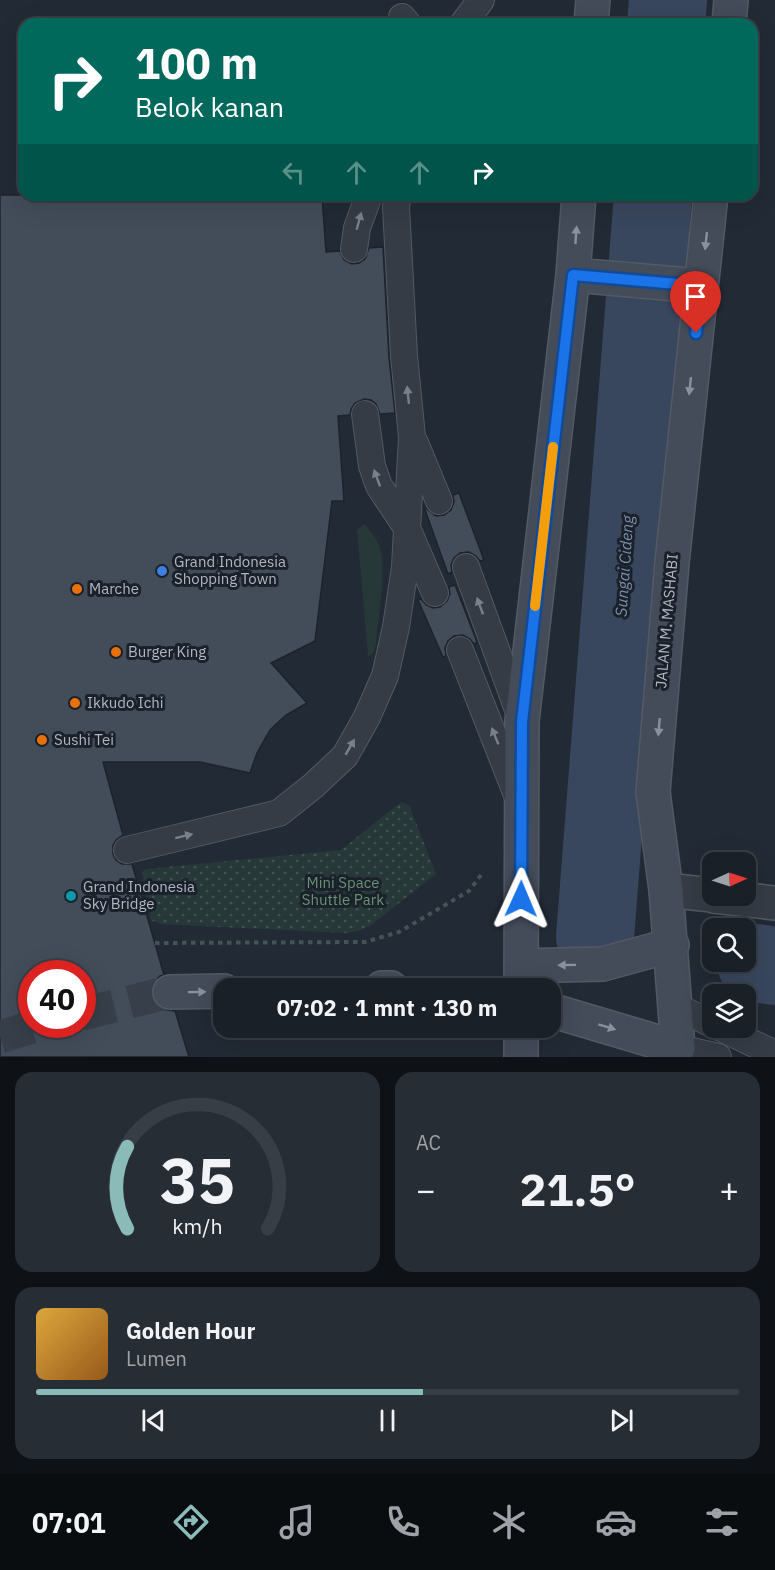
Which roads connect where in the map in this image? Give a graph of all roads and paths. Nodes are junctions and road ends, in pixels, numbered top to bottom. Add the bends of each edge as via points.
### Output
1 (481, 0) edge
2 (593, 0) edge
3 (731, 0) edge
4 (468, 18) edge
5 (592, 18) edge
6 (730, 18) edge
7 (367, 201) edge
8 (397, 201) edge
9 (579, 201) edge
10 (709, 201) edge
11 (354, 249) dead end
12 (573, 275) junction
13 (687, 285) junction
14 (365, 414) dead end
15 (412, 437) junction
16 (439, 501) dead end
17 (407, 528) junction
18 (466, 567) dead end
19 (435, 593) dead end
20 (460, 650) dead end
21 (522, 722) junction
22 (522, 809) junction
23 (127, 850) dead end
24 (483, 867) dead end
25 (666, 890) junction
26 (702, 894) edge
27 (756, 901) edge
28 (775, 903) edge
29 (155, 943) dead end
30 (672, 945) junction
31 (521, 977) edge
32 (213, 991) edge
33 (170, 992) tunnel mouth
34 (675, 1006) junction
35 (561, 1013) edge
36 (702, 1019) edge
37 (521, 1038) edge
38 (742, 1038) edge
39 (678, 1048) junction
40 (775, 1054) edge
41 (521, 1057) edge
42 (718, 1057) edge

1 - 4 lane
2 - 5 street
3 - 6 street
11 -> 7 lane
15 -> 8 lane
12 -> 9 street
10 -> 13 street, JALAN M. MASHABI
12 - 13 street
12 - 21 street
13 -> 25 street, JALAN M. MASHABI via 672,562 653,792
17 -> 14 lane via 379,486 372,466
15 - 16 lane
15 - 17 lane
17 - 19 lane
23 -> 17 lane via 279,813 345,756 385,676 405,567
21 -> 18 lane
22 -> 20 lane
21 - 22 street
22 - 31 street
24 - 29 path via 469,891 399,932 373,941
25 - 26 street
25 - 30 street, JALAN M. MASHABI
27 - 28 street
30 -> 31 street via 603,964
30 - 34 street, JALAN M. MASHABI
33 -> 32 street
34 - 36 lane
34 - 39 street, JALAN M. MASHABI
35 -> 39 street
37 - 41 street
38 - 40 lane
39 - 42 lane

